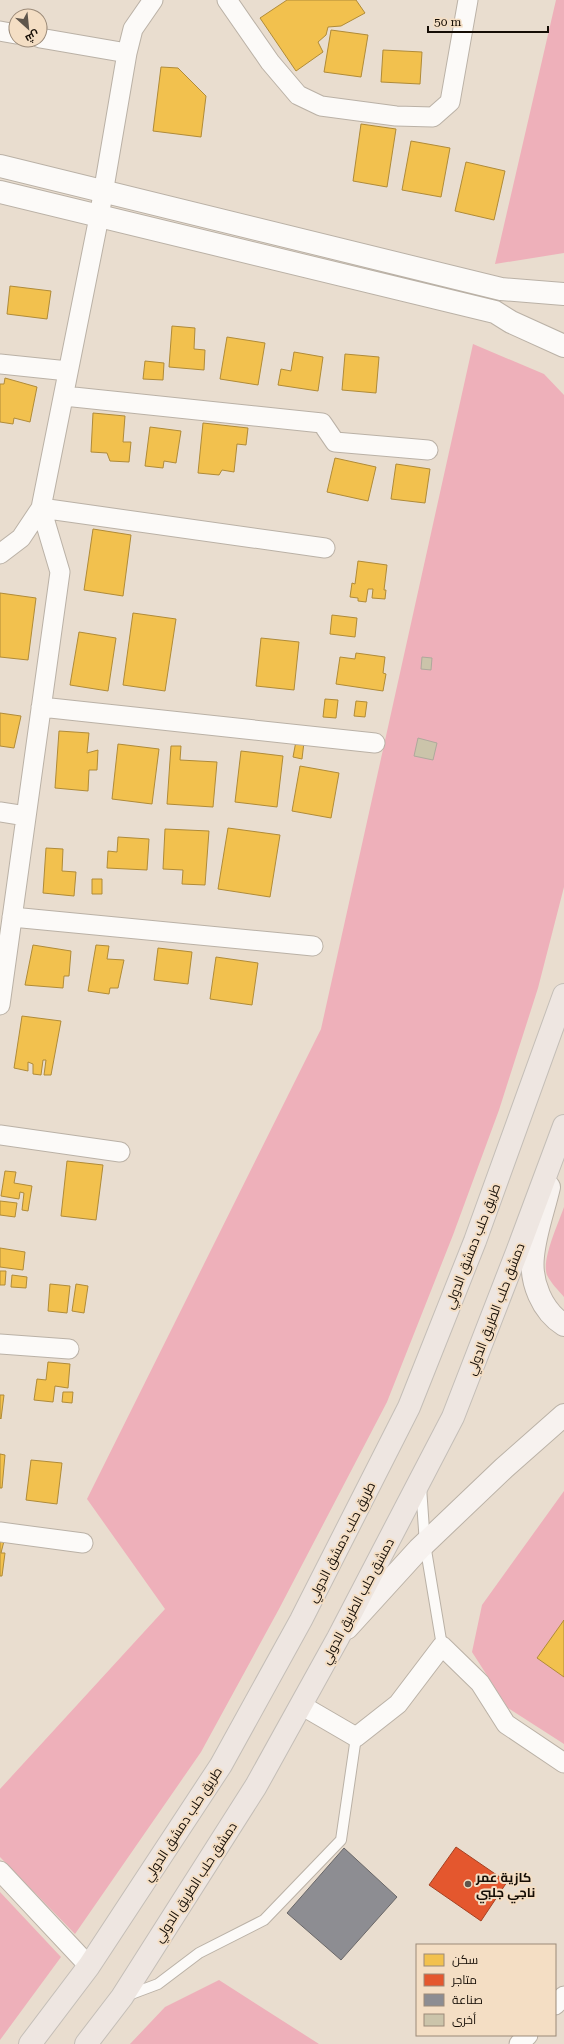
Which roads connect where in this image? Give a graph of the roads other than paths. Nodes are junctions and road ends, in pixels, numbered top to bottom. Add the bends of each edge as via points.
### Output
1 (153, 0) edge
2 (227, 0) edge
3 (468, 0) edge
4 (48, 39) edge
5 (127, 53) junction
6 (0, 166) edge
7 (103, 191) junction
8 (0, 192) edge
9 (99, 217) junction
10 (518, 291) junction
11 (564, 294) edge
12 (511, 322) junction
13 (564, 346) edge
14 (0, 364) edge
15 (68, 371) junction
16 (64, 396) junction
17 (428, 450) dead end
18 (41, 508) junction
19 (325, 548) dead end
20 (0, 554) edge
21 (41, 707) junction
22 (375, 743) dead end
23 (0, 812) edge
24 (26, 816) junction
25 (12, 917) junction
26 (313, 946) dead end
27 (564, 994) edge
28 (0, 1001) edge
29 (563, 1129) edge
30 (0, 1135) edge
31 (120, 1152) dead end
32 (564, 1325) edge
33 (0, 1344) edge
34 (69, 1349) dead end
35 (564, 1415) edge
36 (421, 1478) junction
37 (0, 1532) edge
38 (83, 1543) dead end
39 (425, 1544) junction
40 (338, 1638) junction
41 (442, 1646) junction
42 (301, 1704) junction
43 (356, 1737) junction
44 (564, 1763) edge
45 (0, 1871) edge
46 (89, 1966) junction
47 (564, 1996) edge
48 (122, 1997) junction
49 (556, 2005) edge
50 (527, 2036) edge
51 (30, 2044) edge
52 (86, 2044) edge
53 (519, 2044) edge

1 - 5 street via 133,29
2 - 3 street via 270,62 298,95 320,106 396,116 433,117 450,102
4 - 5 street
5 - 7 street
6 - 7 street
7 - 9 street
7 - 10 street via 501,289
8 - 9 street
9 - 12 street via 494,312
9 - 15 street
10 - 11 street
10 - 12 street
12 - 13 street
14 - 15 street
15 - 16 street
16 - 17 street via 322,423 335,442
16 - 18 street
18 - 19 street
18 - 20 street via 21,538
18 - 21 street via 60,572
21 - 22 street
21 - 24 street
23 - 24 street
24 - 25 street
25 - 26 street
25 - 28 street
27 - 46 highway, طريق حلب دمشق الدولي via 483,1219 410,1407 301,1620 221,1765
29 - 32 main road via 533,1256 535,1280 541,1300 549,1312
29 - 36 highway, دمشق حلب الطريق الدولي via 453,1417
30 - 31 street
33 - 34 street
35 - 39 main road
36 - 39 lane
36 - 40 highway, دمشق حلب الطريق الدولي
37 - 38 street
39 - 40 main road
39 - 41 lane
40 - 42 highway, دمشق حلب الطريق الدولي
41 - 43 street via 398,1704
41 - 44 street via 480,1682 506,1724
42 - 43 street
42 - 48 highway, دمشق حلب الطريق الدولي via 256,1786
43 - 48 lane via 341,1840 264,1920 199,1953 158,1984
45 - 46 street
46 - 51 highway, طريق حلب دمشق الدولي
47 - 49 street
48 - 52 highway, دمشق حلب الطريق الدولي
50 - 53 street

